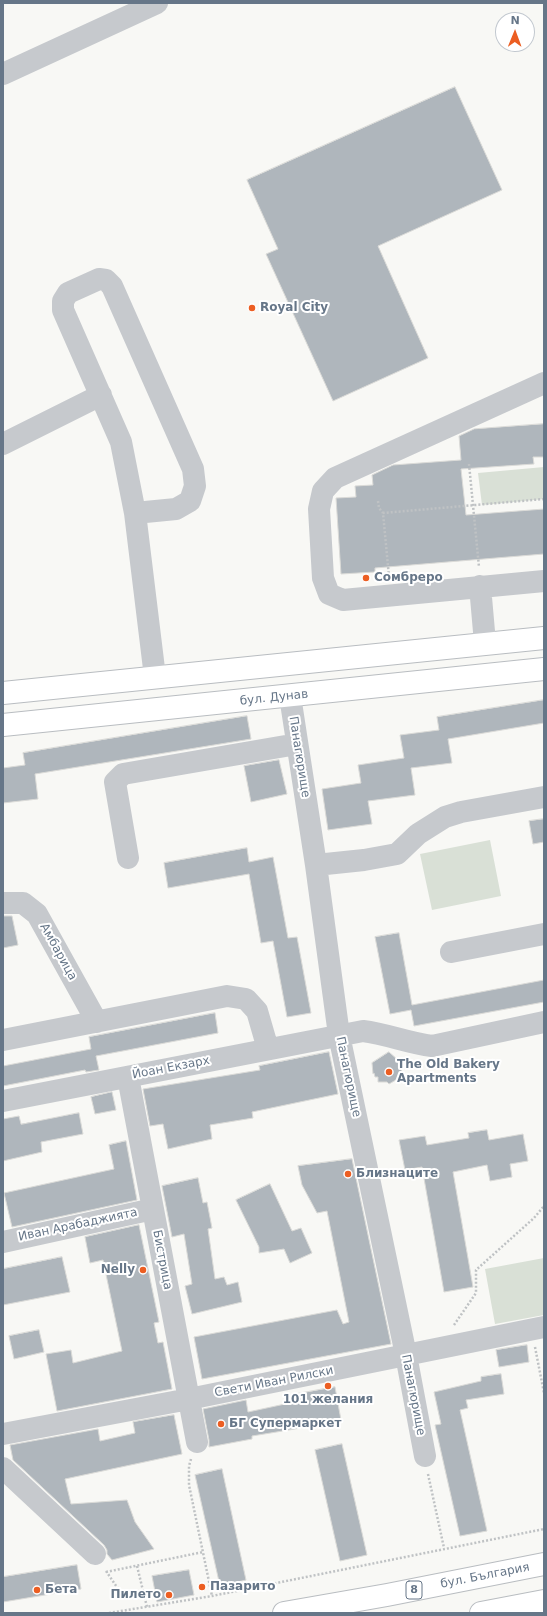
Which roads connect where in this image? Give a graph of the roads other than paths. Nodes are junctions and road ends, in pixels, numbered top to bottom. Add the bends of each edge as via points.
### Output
1 (157, 3) edge
2 (3, 74) edge
3 (544, 383) edge
4 (101, 395) junction
5 (3, 444) edge
6 (135, 513) junction
7 (544, 580) edge
8 (480, 586) junction
9 (544, 638) edge
10 (485, 643) junction
11 (544, 669) edge
12 (155, 677) junction
13 (3, 693) edge
14 (290, 696) junction
15 (3, 725) edge
16 (297, 744) junction
17 (544, 797) edge
18 (128, 858) dead end
19 (316, 865) junction
20 (3, 903) edge
21 (544, 934) edge
22 (450, 952) dead end
23 (97, 1022) junction
24 (544, 1022) edge
25 (339, 1035) junction
26 (3, 1040) edge
27 (268, 1049) junction
28 (128, 1077) junction
29 (3, 1100) edge
30 (153, 1209) junction
31 (3, 1242) edge
32 (538, 1328) edge
33 (406, 1355) junction
34 (189, 1399) junction
35 (3, 1434) edge
36 (197, 1442) road end
37 (424, 1456) road end
38 (3, 1468) edge
39 (95, 1554) road end
40 (544, 1564) edge
41 (544, 1601) edge
42 (284, 1613) edge
43 (481, 1613) edge

1 - 2 street
3 - 8 street via 336,478 323,491 318,509 323,578 329,594 343,600
4 - 5 street
4 - 6 street via 121,442
4 - 6 street via 63,310 63,301 68,293 99,279 106,280 112,286 193,469 195,486 190,501 176,509
6 - 12 street
7 - 8 street
8 - 10 street
9 - 10 main road
10 - 12 main road
11 - 14 main road, бул. Дунав
12 - 13 main road
14 - 15 main road, бул. Дунав
14 - 16 street, Панагюрище
16 - 18 street via 123,774 115,782
16 - 19 street, Панагюрище
17 - 19 street via 445,817 418,834 397,854
19 - 25 street, Панагюрище
20 - 23 street, Амбарица via 23,903 37,914
21 - 22 street
23 - 26 street
23 - 27 street via 227,996 246,999 257,1011
24 - 25 street, Йоан Екзарх via 432,1046 380,1033 363,1031
25 - 27 street, Йоан Екзарх
25 - 33 street, Панагюрище
27 - 28 street, Йоан Екзарх
28 - 29 street, Йоан Екзарх
28 - 30 street, Бистрица
30 - 31 street, Иван Арабаджията
30 - 34 street, Бистрица
32 - 33 street, Свети Иван Рилски
33 - 34 street, Свети Иван Рилски
33 - 37 street, Панагюрище
34 - 35 street, Свети Иван Рилски
34 - 36 street, Бистрица
38 - 39 street
40 - 42 main road, бул. България / 8
41 - 43 main road

